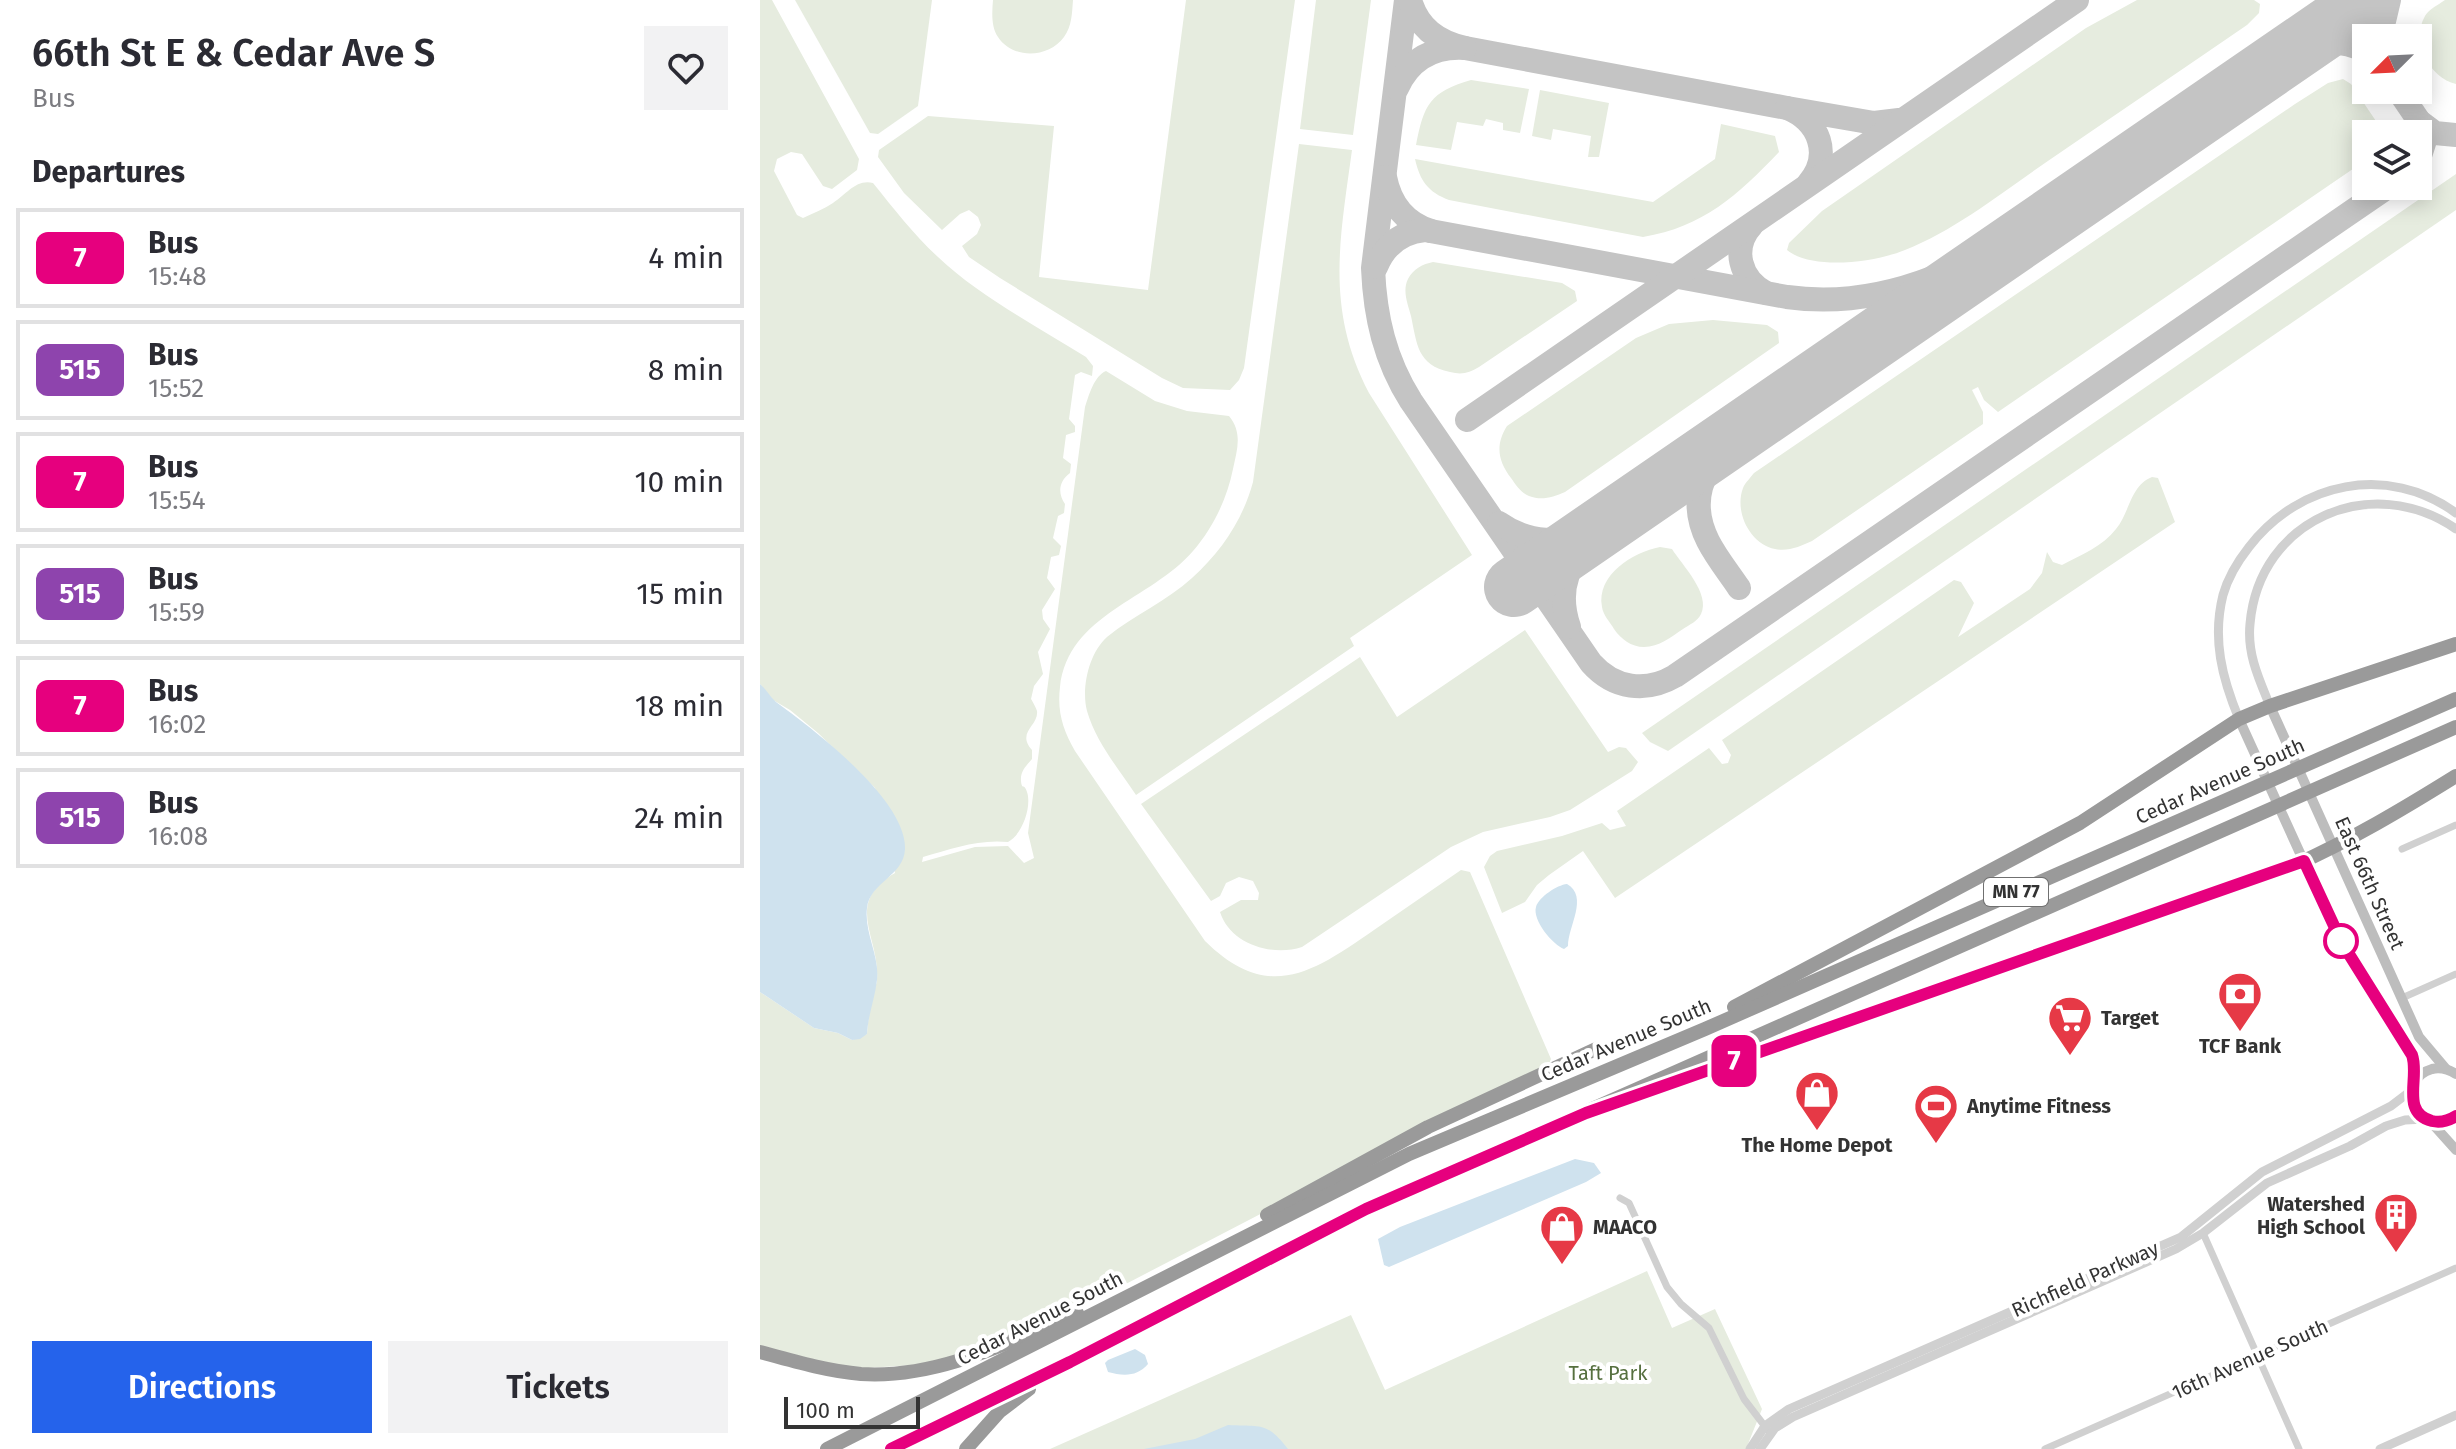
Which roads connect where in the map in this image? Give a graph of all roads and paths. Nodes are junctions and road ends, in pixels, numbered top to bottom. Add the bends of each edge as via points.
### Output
1 (2456, 513) edge
2 (2456, 529) edge
3 (2456, 644) edge
4 (2456, 699) edge
5 (2270, 706) junction
6 (2239, 719) junction
7 (2456, 727) edge
8 (2456, 776) edge
9 (2456, 825) edge
10 (2334, 848) junction
11 (2402, 849) dead end
12 (2304, 861) junction
13 (2456, 974) edge
14 (2402, 998) junction
15 (1598, 1048) dead end
16 (2452, 1071) edge
17 (1575, 1084) junction
18 (2413, 1086) junction
19 (1586, 1113) junction
20 (2456, 1116) edge
21 (2427, 1120) junction
22 (2356, 1124) junction
23 (2456, 1150) edge
24 (2317, 1161) junction
25 (1620, 1198) dead end
26 (2203, 1233) junction
27 (1217, 1250) junction
28 (2456, 1268) edge
29 (1159, 1280) junction
30 (760, 1352) edge
31 (2257, 1356) junction
32 (1070, 1362) junction
33 (2456, 1415) edge
34 (1768, 1430) junction
35 (827, 1449) edge
36 (891, 1449) edge
37 (966, 1449) edge
38 (1750, 1449) edge
39 (1760, 1449) edge
40 (2045, 1449) edge
41 (2299, 1449) edge
42 (2380, 1449) edge

1 - 6 street via 2420,493 2371,485 2309,498 2264,528 2239,560 2224,592 2218,628 2221,667
2 - 5 street via 2409,506 2371,503 2318,518 2283,547 2261,577 2250,624 2255,670
3 - 5 highway
4 - 17 highway, Cedar Avenue South / MN 77
5 - 6 highway
5 - 10 main road, East 66th Street
6 - 12 main road
6 - 17 highway via 2080,823 1806,970
7 - 19 highway, MN 77
8 - 10 highway
9 - 11 street
10 - 12 highway
10 - 14 main road, East 66th Street
12 - 18 main road via 2342,943 2412,1055
12 - 19 highway
13 - 14 street
14 - 16 main road, East 66th Street via 2424,1045
15 - 27 highway via 1428,1127 1270,1213
16 - 18 main road via 2428,1070
17 - 27 highway, Cedar Avenue South / MN 77 via 1409,1154
18 - 21 main road via 2414,1106
18 - 22 street, Richfield Parkway via 2391,1106
19 - 32 highway, MN 77 via 1366,1209
20 - 21 main road
21 - 23 main road
21 - 24 street, Richfield Parkway via 2397,1121
22 - 24 street via 2318,1151
22 - 34 street, Richfield Parkway via 2262,1172 2181,1237 1789,1409
24 - 26 street, Richfield Parkway via 2255,1190
25 - 34 street via 1629,1203 1667,1287 1709,1328 1744,1399
26 - 31 street
26 - 34 street, Richfield Parkway via 2163,1256
27 - 29 highway, Cedar Avenue South / MN 77
28 - 31 street, 16th Avenue South
29 - 30 highway via 978,1354 922,1370 854,1373
29 - 35 highway, Cedar Avenue South / MN 77
31 - 40 street, 16th Avenue South
31 - 41 street
32 - 36 highway, MN 77
32 - 37 highway via 999,1412
33 - 42 street
34 - 38 street, Richfield Parkway
34 - 39 street, Richfield Parkway

